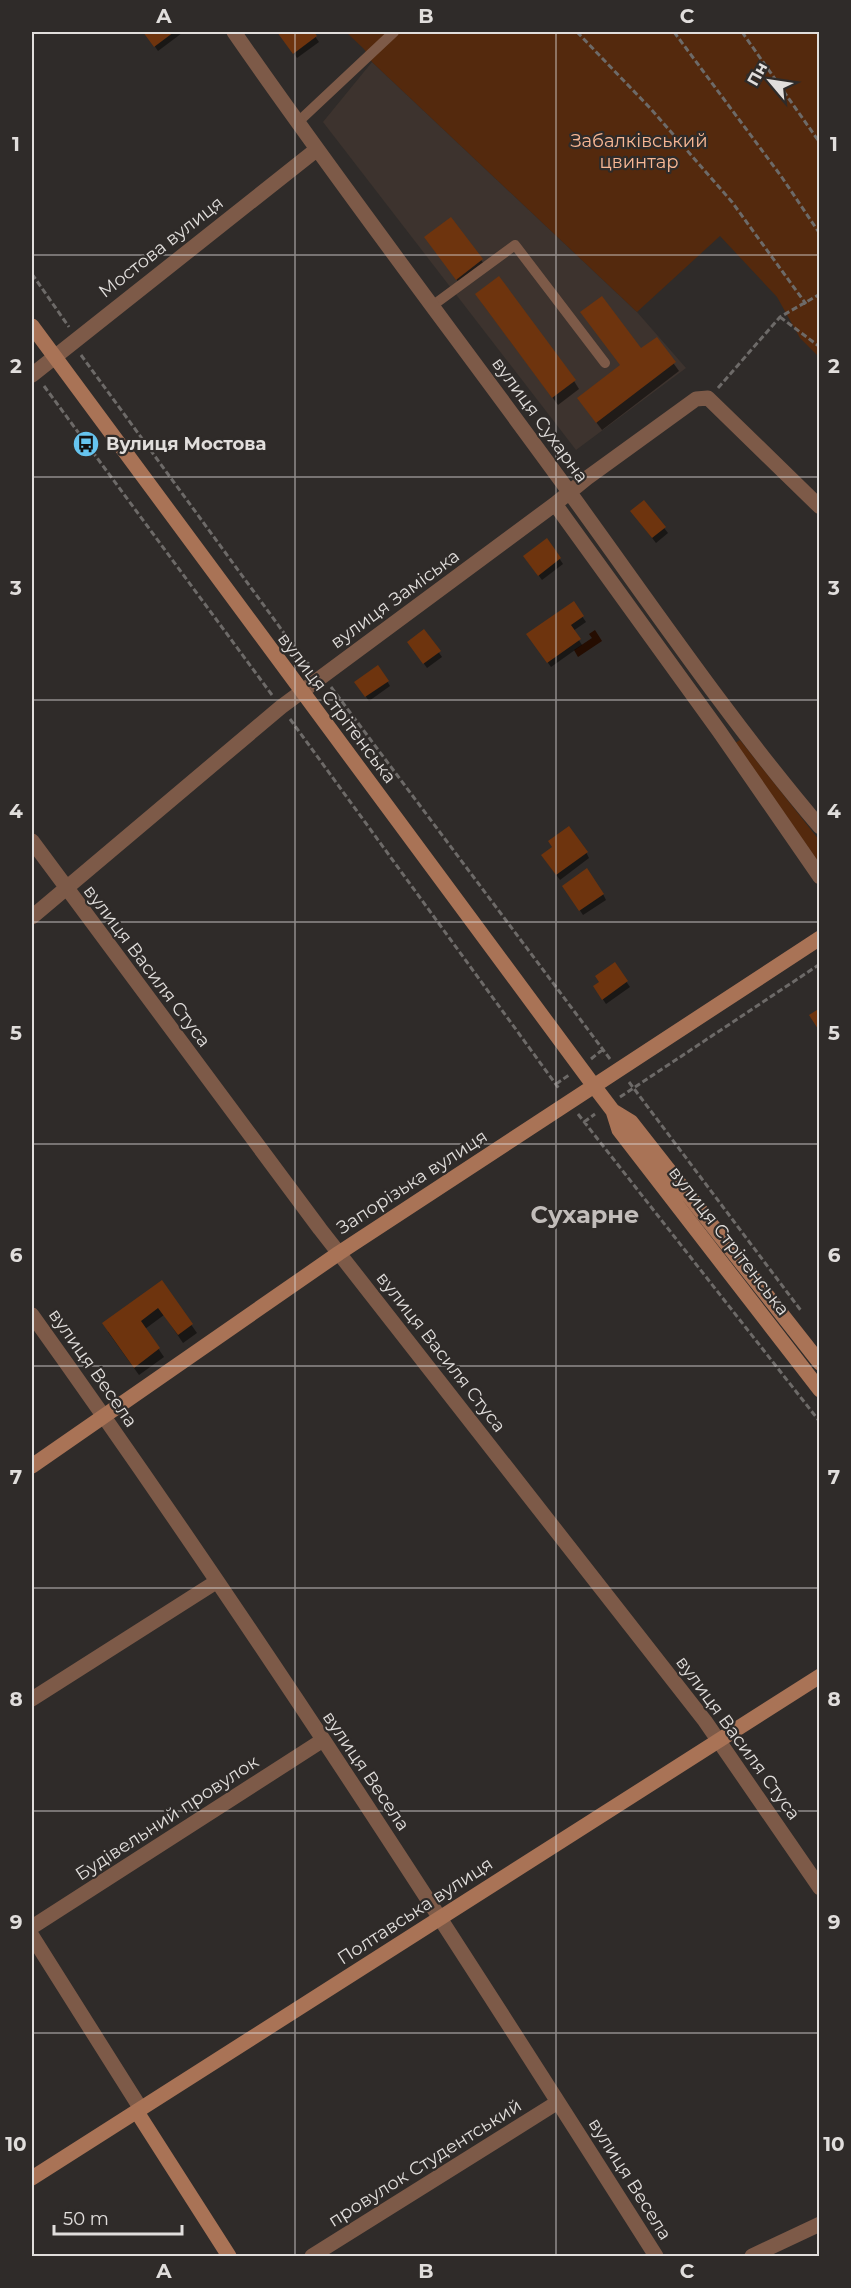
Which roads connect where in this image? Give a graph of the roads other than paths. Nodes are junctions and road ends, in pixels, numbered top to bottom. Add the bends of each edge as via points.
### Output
1 (234, 32) edge
2 (394, 32) edge
3 (297, 123) junction
4 (316, 150) junction
5 (432, 306) junction
6 (32, 326) edge
7 (54, 357) junction
8 (605, 363) dead end
9 (33, 374) edge
10 (569, 492) junction
11 (555, 504) junction
12 (819, 507) edge
13 (300, 693) junction
14 (734, 721) junction
15 (719, 731) junction
16 (819, 827) edge
17 (32, 841) edge
18 (819, 877) edge
19 (65, 888) junction
20 (32, 917) edge
21 (819, 938) edge
22 (594, 1086) junction
23 (611, 1108) junction
24 (339, 1253) junction
25 (32, 1315) edge
26 (819, 1363) edge
27 (819, 1390) edge
28 (105, 1417) junction
29 (32, 1466) edge
30 (216, 1582) junction
31 (819, 1676) edge
32 (32, 1699) edge
33 (323, 1740) junction
34 (719, 1740) junction
35 (819, 1888) edge
36 (440, 1918) junction
37 (32, 1927) edge
38 (32, 1936) edge
39 (558, 2102) junction
40 (139, 2110) junction
41 (32, 2178) edge
42 (819, 2224) edge
43 (229, 2256) edge
44 (312, 2256) edge
45 (656, 2256) edge
46 (752, 2256) edge

1 - 3 street, вулиця Сухарна
2 - 3 lane
3 - 4 street, вулиця Сухарна
4 - 5 street, вулиця Сухарна
4 - 7 street, Мостова вулиця
5 - 8 lane via 515,245
5 - 10 street, вулиця Сухарна
6 - 7 main road, вулиця Стрітенська
7 - 9 street, Мостова вулиця
7 - 13 main road, вулиця Стрітенська
10 - 11 street, вулиця Заміська
10 - 12 street, вулиця Заміська via 702,397 708,398
10 - 14 street, вулиця Сухарна
11 - 13 street, вулиця Заміська
11 - 15 street, вулиця Сухарна
13 - 19 street, вулиця Заміська
13 - 22 main road, вулиця Стрітенська
14 - 15 lane
14 - 16 street, вулиця Сухарна
15 - 18 street, вулиця Сухарна
17 - 19 street, вулиця Василя Стуса
19 - 20 street, вулиця Заміська
19 - 24 street, вулиця Василя Стуса
21 - 22 main road, Запорізька вулиця
22 - 23 main road, вулиця Стрітенська
22 - 24 main road, Запорізька вулиця
23 - 26 main road, вулиця Стрітенська via 631,1122
23 - 27 main road, вулиця Стрітенська via 620,1130
24 - 28 main road, Запорізька вулиця
24 - 34 street, вулиця Василя Стуса
25 - 28 street, вулиця Весела
28 - 29 main road, Запорізька вулиця
28 - 30 street, вулиця Весела
30 - 32 street
30 - 33 street, вулиця Весела
31 - 34 main road, Полтавська вулиця
33 - 36 street, вулиця Весела
33 - 37 street, Будівельний провулок
34 - 35 street, вулиця Василя Стуса
34 - 36 main road, Полтавська вулиця
36 - 39 street, вулиця Весела
36 - 40 main road, Полтавська вулиця
38 - 40 street
39 - 44 street, провулок Студентський
39 - 45 street, вулиця Весела
40 - 41 main road, Полтавська вулиця
40 - 43 main road
42 - 46 street

